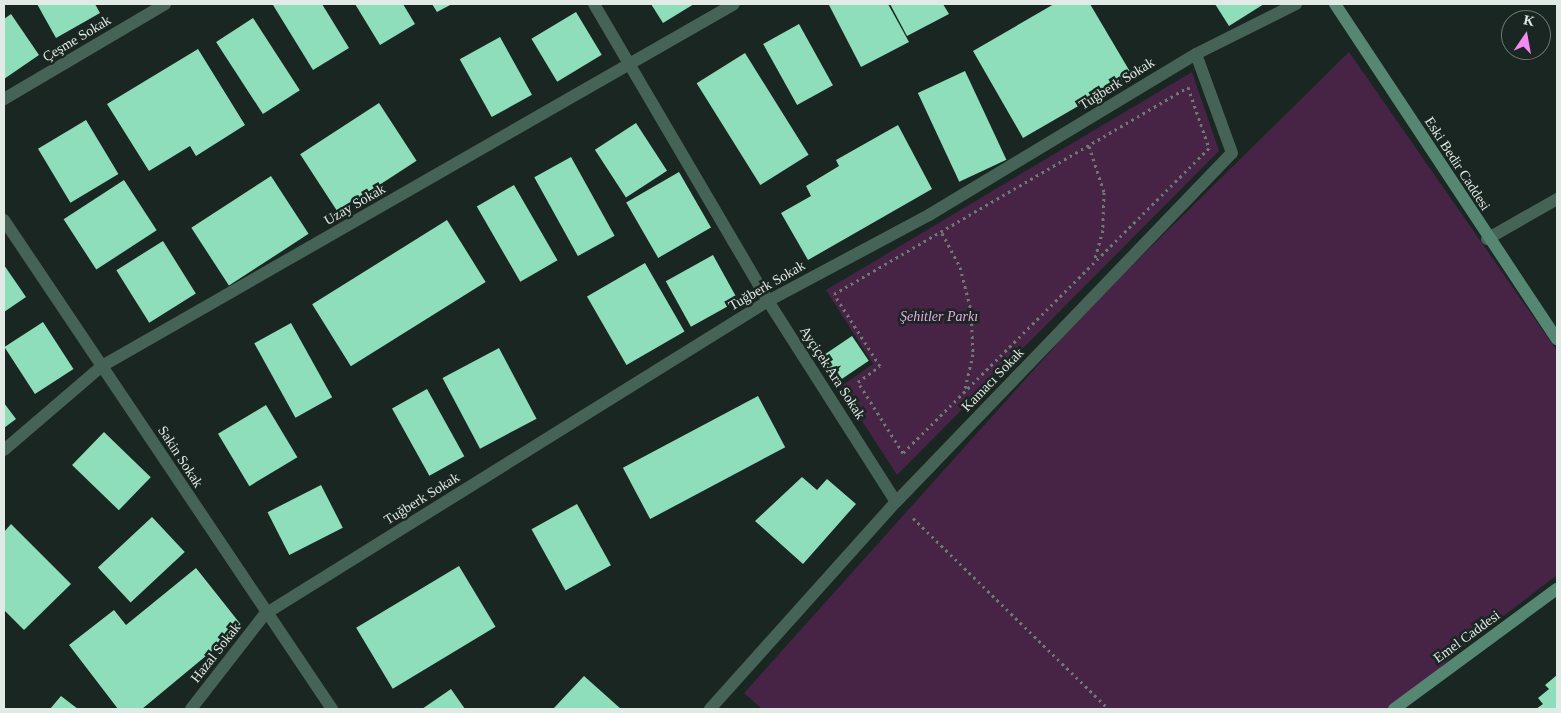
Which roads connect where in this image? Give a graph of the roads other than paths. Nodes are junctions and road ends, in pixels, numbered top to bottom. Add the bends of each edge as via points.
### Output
1 (165, 4) edge
2 (594, 4) edge
3 (734, 4) edge
4 (1296, 4) edge
5 (1335, 4) edge
6 (1196, 54) junction
7 (630, 66) junction
8 (4, 99) edge
9 (1557, 199) edge
10 (4, 220) edge
11 (1487, 239) junction
12 (768, 301) junction
13 (1557, 339) edge
14 (102, 366) junction
15 (4, 450) edge
16 (896, 502) junction
17 (1557, 589) edge
18 (265, 614) junction
19 (191, 709) edge
20 (332, 709) edge
21 (710, 709) edge
22 (1394, 709) edge

1 - 8 street, Çeşme Sokak
2 - 7 street, Ayçiçek Ara Sokak
3 - 7 street, Uzay Sokak
4 - 6 street, Tuğberk Sokak
5 - 11 main road, Eski Bedir Caddesi
6 - 12 street, Tuğberk Sokak via 929,215
6 - 16 street, Kamacı Sokak via 1232,152
7 - 12 street, Ayçiçek Ara Sokak
7 - 14 street, Uzay Sokak
9 - 11 street
10 - 14 street, Sakin Sokak
11 - 13 main road, Eski Bedir Caddesi
12 - 16 street, Ayçiçek Ara Sokak
12 - 18 street, Tuğberk Sokak
14 - 15 street, Uzay Sokak
14 - 18 street, Sakin Sokak
16 - 21 street, Kamacı Sokak
17 - 22 main road, Emel Caddesi
18 - 19 street, Hazal Sokak
18 - 20 street, Sakin Sokak

